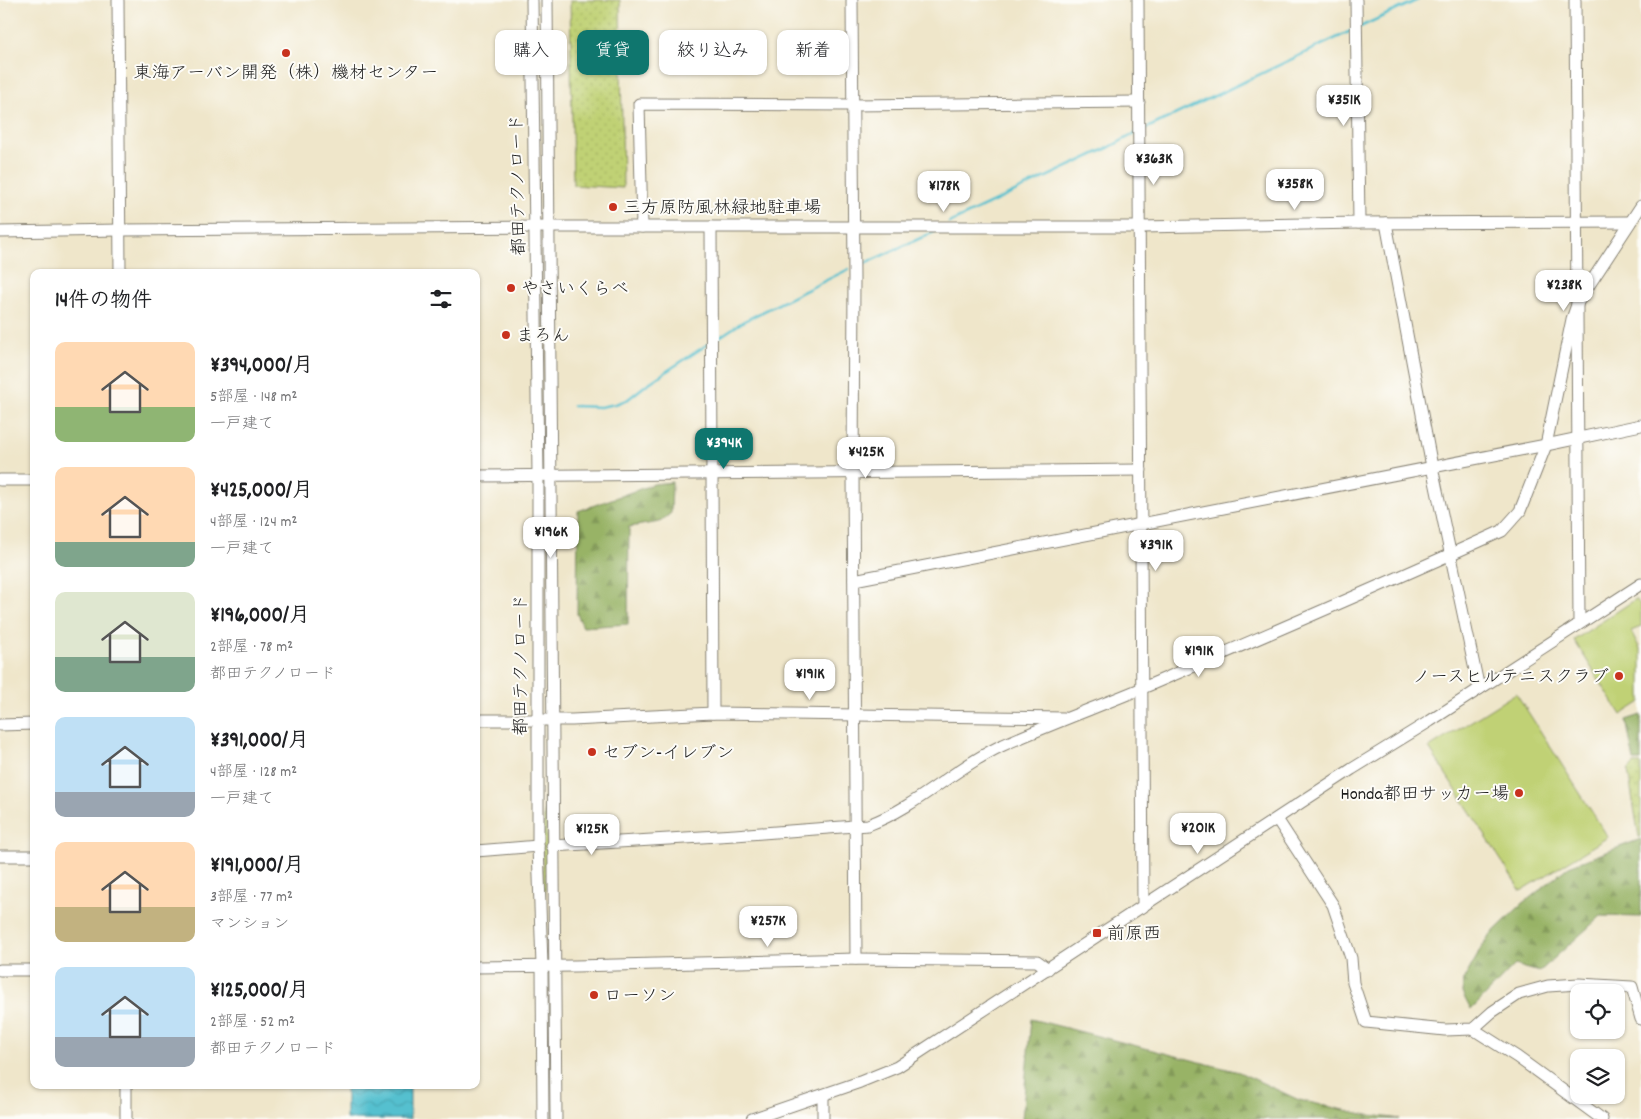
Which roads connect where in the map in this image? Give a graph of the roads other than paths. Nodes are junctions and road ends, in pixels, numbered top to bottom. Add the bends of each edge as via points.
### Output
1 (118, 0) edge
2 (532, 0) edge
3 (547, 0) edge
4 (852, 0) edge
5 (1138, 0) edge
6 (1356, 0) edge
7 (1575, 0) edge
8 (1139, 102) junction
9 (853, 105) junction
10 (1641, 206) edge
11 (1576, 222) junction
12 (1629, 222) junction
13 (1359, 223) junction
14 (1386, 223) junction
15 (853, 226) junction
16 (550, 227) junction
17 (642, 227) junction
18 (710, 227) junction
19 (1141, 227) junction
20 (535, 228) junction
21 (120, 230) junction
22 (0, 232) edge
23 (120, 269) edge
24 (1578, 302) junction
25 (1641, 425) edge
26 (1578, 438) junction
27 (1546, 445) junction
28 (1432, 467) junction
29 (1141, 470) junction
30 (853, 473) junction
31 (711, 474) junction
32 (538, 475) junction
33 (551, 475) junction
34 (480, 476) edge
35 (0, 480) edge
36 (30, 480) edge
37 (1142, 524) junction
38 (1450, 554) junction
39 (854, 580) junction
40 (1641, 584) edge
41 (1578, 624) junction
42 (1143, 688) junction
43 (1479, 689) junction
44 (713, 713) junction
45 (855, 715) junction
46 (1068, 718) junction
47 (480, 720) edge
48 (538, 720) junction
49 (552, 720) junction
50 (30, 724) edge
51 (0, 725) edge
52 (1277, 819) junction
53 (856, 827) junction
54 (538, 846) junction
55 (552, 846) junction
56 (480, 851) edge
57 (0, 856) edge
58 (30, 856) edge
59 (1143, 907) junction
60 (856, 959) junction
61 (542, 966) junction
62 (554, 966) junction
63 (480, 967) edge
64 (0, 970) edge
65 (30, 970) edge
66 (1048, 970) junction
67 (1636, 985) edge
68 (1641, 1019) edge
69 (1473, 1029) junction
70 (126, 1089) edge
71 (823, 1095) junction
72 (126, 1119) edge
73 (543, 1119) edge
74 (556, 1119) edge
75 (752, 1119) edge
76 (823, 1119) edge
77 (1602, 1119) edge

1 - 21 street
2 - 20 street, 都田テクノロード
3 - 16 street, 都田テクノロード
4 - 9 street
5 - 8 street
6 - 13 street
7 - 11 street
8 - 9 street
8 - 19 street
9 - 15 street
9 - 17 street via 638,104
10 - 12 street
11 - 12 street
11 - 14 street
11 - 24 street
12 - 24 street
13 - 14 street
13 - 19 street
14 - 28 street
15 - 18 street
15 - 19 street
15 - 30 street
16 - 17 street
16 - 20 street
16 - 33 street, 都田テクノロード
17 - 18 street
18 - 31 street
19 - 29 street
20 - 21 street
20 - 32 street, 都田テクノロード
21 - 22 street
21 - 23 street
24 - 26 street
24 - 27 street
25 - 26 street
26 - 27 street
26 - 41 street
27 - 28 street
27 - 38 street via 1520,511 1502,531
28 - 37 street
28 - 38 street
29 - 30 street
29 - 37 street
30 - 31 street
30 - 39 street
31 - 33 street
31 - 44 street
32 - 33 street
32 - 34 street
32 - 48 street, 都田テクノロード
33 - 49 street, 都田テクノロード
35 - 36 street
37 - 39 street
37 - 42 street
38 - 42 street
38 - 43 street
39 - 45 street
40 - 41 street
41 - 43 street
42 - 46 street
42 - 59 street
43 - 52 street
44 - 45 street
44 - 49 street
45 - 46 street
45 - 53 street
46 - 53 street via 1000,747 880,821
47 - 48 street
48 - 49 street
48 - 54 street, 都田テクノロード
49 - 55 street, 都田テクノロード
50 - 51 street
52 - 59 street
52 - 69 street via 1333,905 1366,1022 1445,1030
53 - 55 street
53 - 60 street
54 - 56 street
54 - 61 street, 都田テクノロード
55 - 62 street, 都田テクノロード
57 - 58 street
59 - 66 street
60 - 62 street
60 - 66 street via 1037,961
61 - 62 street
61 - 63 street
61 - 73 street, 都田テクノロード
62 - 74 street, 都田テクノロード
64 - 65 street
66 - 71 street via 897,1067
67 - 68 street
67 - 69 street via 1548,986 1519,994
69 - 77 street
70 - 72 street
71 - 75 street
71 - 76 street

